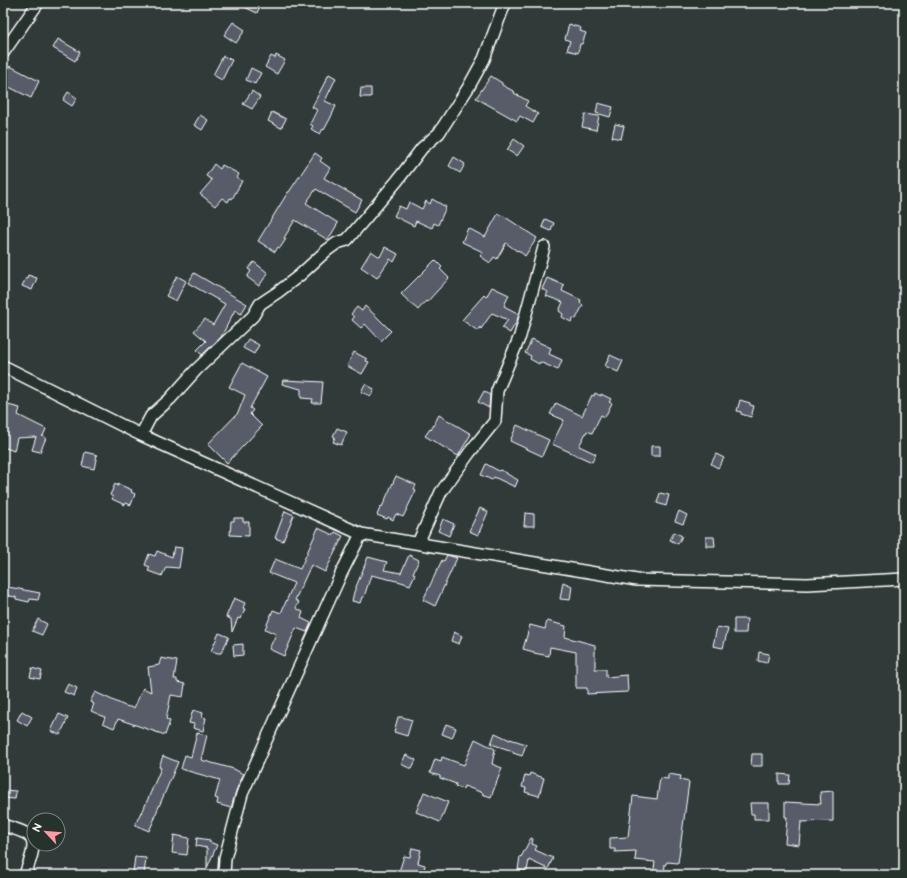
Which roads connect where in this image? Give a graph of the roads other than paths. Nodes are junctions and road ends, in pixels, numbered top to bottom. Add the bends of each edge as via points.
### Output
1 (38, 3) edge
2 (505, 3) edge
3 (3, 53) edge
4 (544, 247) dead end
5 (3, 366) edge
6 (141, 435) junction
7 (361, 534) junction
8 (418, 543) junction
9 (904, 579) edge
10 (3, 825) edge
11 (25, 875) edge
12 (224, 875) edge

1 - 3 street
2 - 6 street via 484,59 439,133 422,148 347,240 326,251 300,275 260,304 253,316 151,416
4 - 8 street via 520,336 497,391 495,421 440,492
5 - 6 street
6 - 7 street
7 - 8 street
7 - 12 street via 242,794 225,858
8 - 9 street via 637,580 807,584
10 - 11 street via 28,835 33,841 33,851

